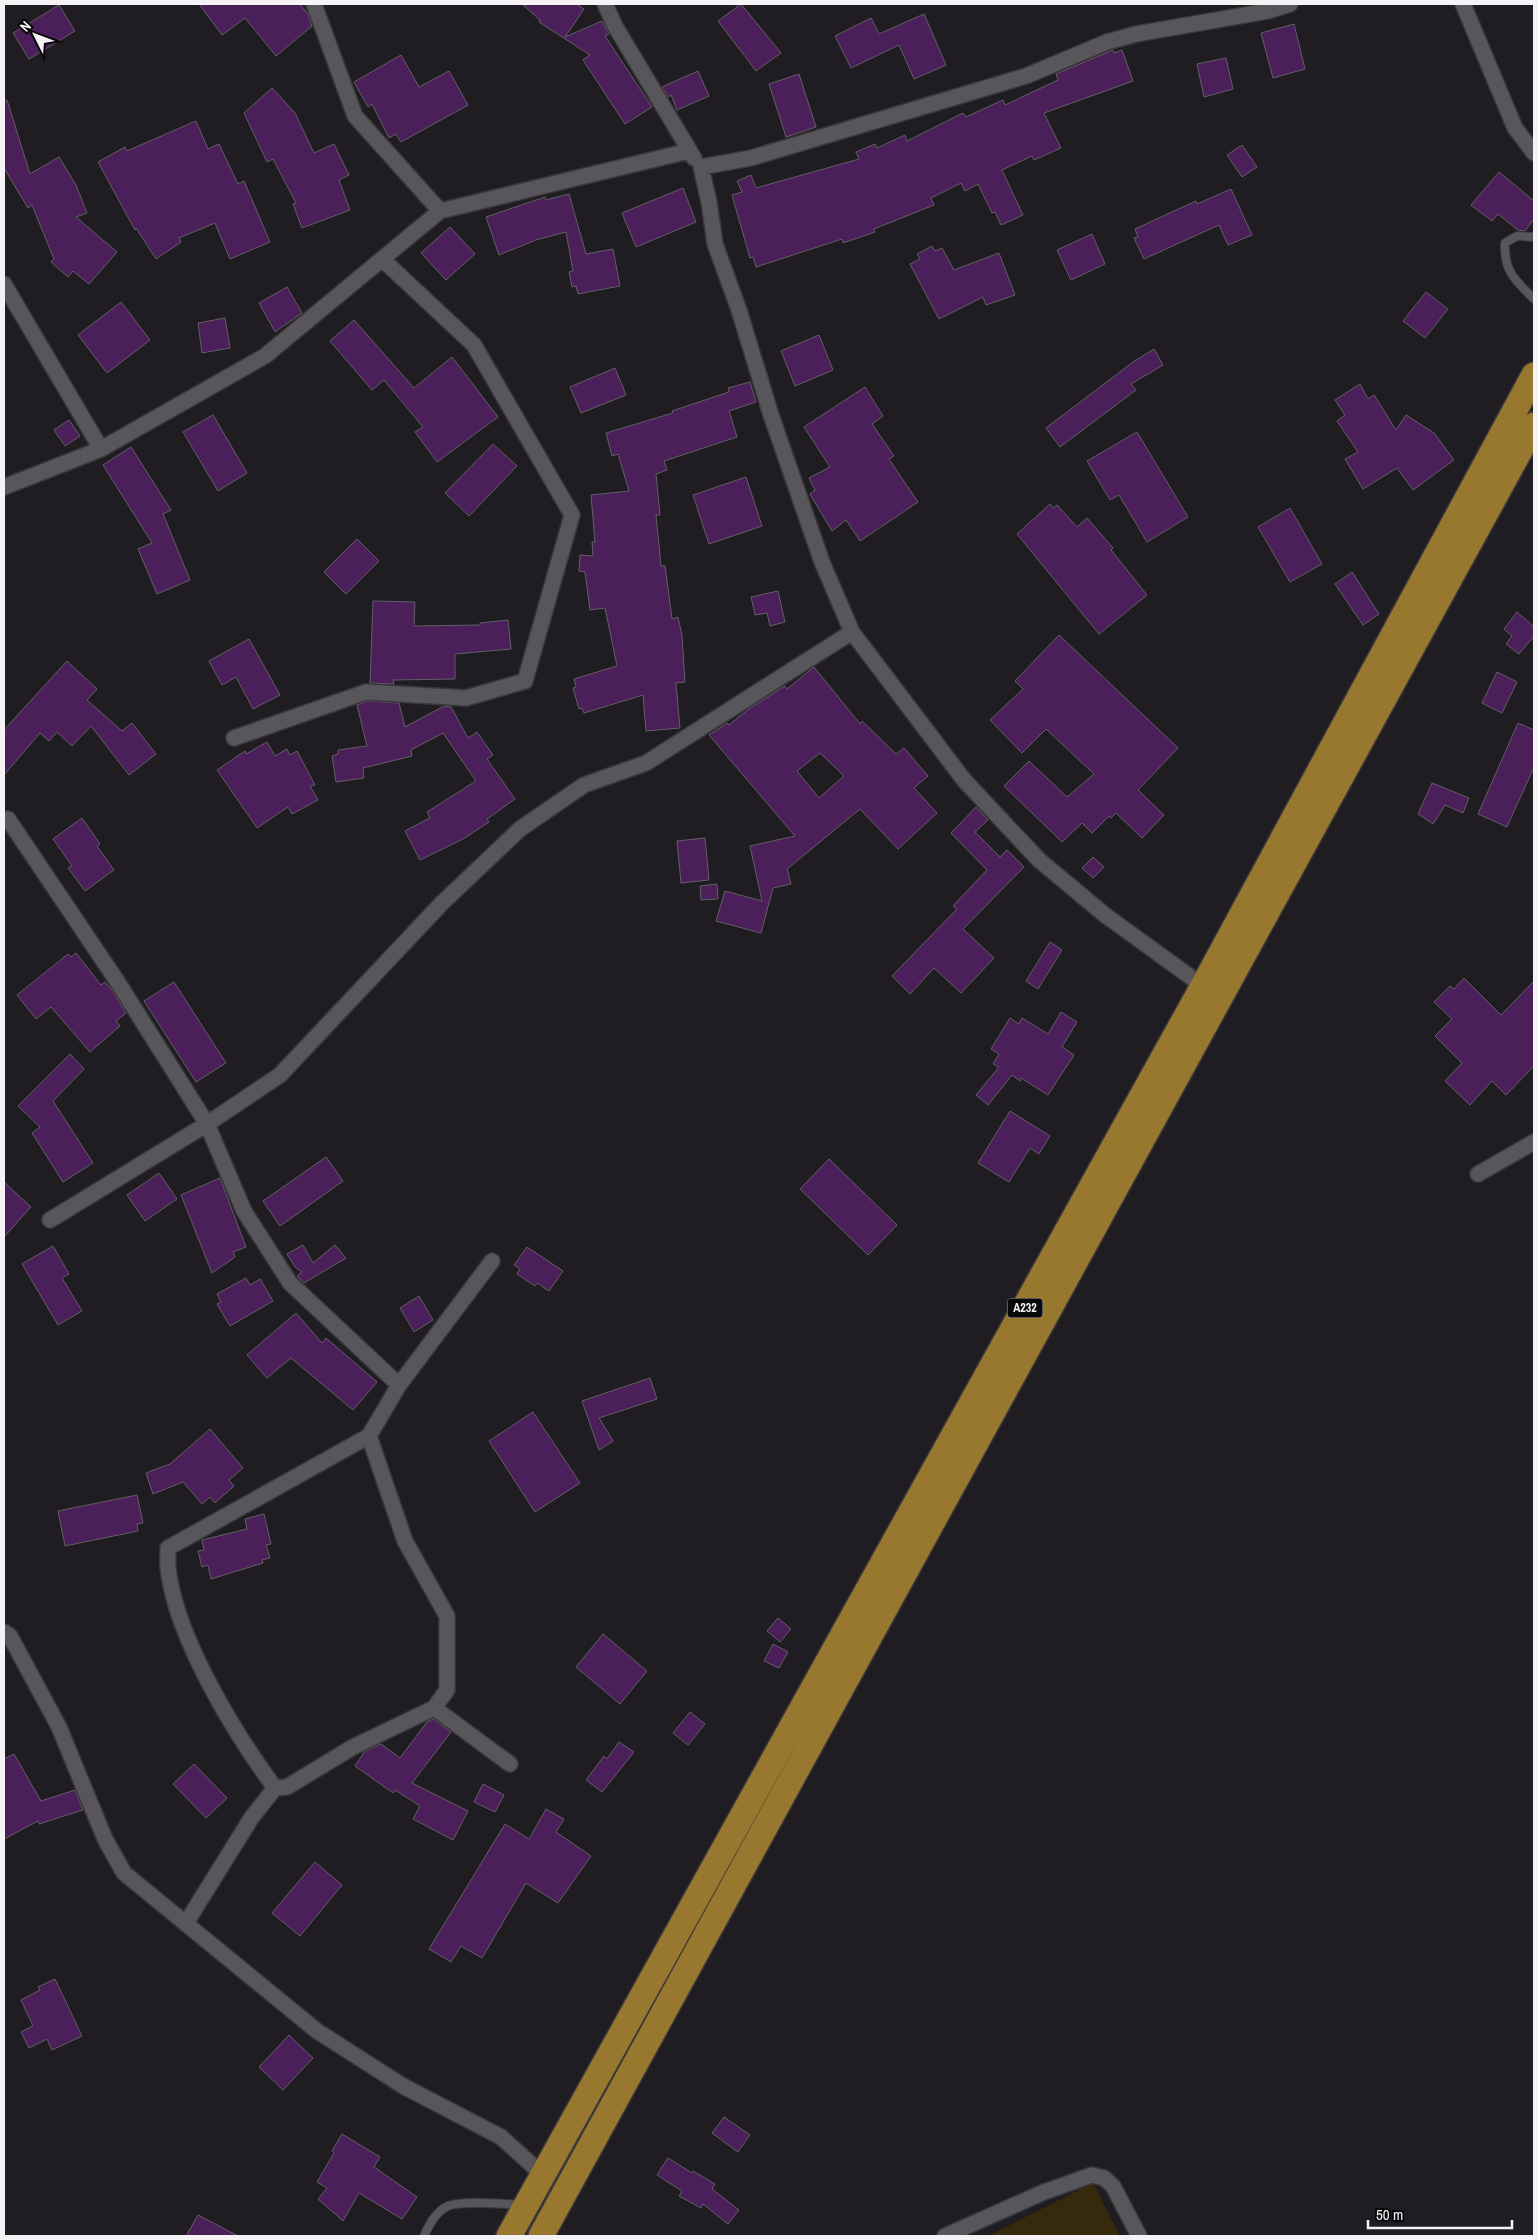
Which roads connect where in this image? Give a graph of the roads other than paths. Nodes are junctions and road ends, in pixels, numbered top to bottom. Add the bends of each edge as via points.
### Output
1 (314, 4) edge
2 (605, 4) edge
3 (1290, 4) edge
4 (1463, 4) edge
5 (1268, 7) edge
6 (689, 151) junction
7 (1534, 153) edge
8 (701, 168) junction
9 (440, 211) junction
10 (1534, 236) edge
11 (382, 258) junction
12 (4, 284) edge
13 (1534, 299) edge
14 (1534, 376) edge
15 (1534, 425) edge
16 (101, 449) junction
17 (4, 487) edge
18 (852, 632) junction
19 (234, 738) dead end
20 (8, 819) dead end
21 (1203, 986) junction
22 (207, 1124) junction
23 (1534, 1142) edge
24 (1478, 1174) dead end
25 (50, 1220) dead end
26 (492, 1262) dead end
27 (399, 1385) junction
28 (369, 1436) junction
29 (4, 1632) edge
30 (434, 1708) junction
31 (510, 1764) dead end
32 (274, 1788) junction
33 (186, 1923) junction
34 (543, 2175) junction
35 (526, 2205) junction
36 (424, 2236) edge
37 (509, 2236) edge
38 (541, 2236) edge
39 (945, 2236) edge
40 (1139, 2236) edge

1 - 9 street via 355,116
2 - 6 street
3 - 5 street
4 - 7 street via 1514,128
5 - 8 street via 1107,42 1017,79 760,156
6 - 8 street
6 - 9 street
8 - 18 street via 714,244 822,562
9 - 11 street
10 - 13 lane via 1518,236 1506,243 1505,258 1511,276
11 - 16 street via 264,356
11 - 19 street via 474,345 572,515 525,681 466,698 366,692
12 - 16 street
14 - 21 highway, A232
15 - 38 highway, A232
16 - 17 street
18 - 21 street via 964,780 1039,860 1105,915
18 - 22 street via 646,763 584,786 520,829 442,904 280,1075
20 - 22 street via 117,981
21 - 34 highway, A232
22 - 25 street
22 - 27 street via 244,1211 290,1283
23 - 24 street
26 - 27 street
27 - 28 street
28 - 30 street via 405,1541 447,1616 447,1690
28 - 32 street via 168,1548 169,1574 184,1632 218,1698
29 - 33 street via 10,1636 59,1727 104,1840 124,1873
30 - 31 street
30 - 32 street via 353,1747 287,1787
32 - 33 street via 252,1817
33 - 34 street via 317,2031 403,2086 501,2137
34 - 35 highway, A232
35 - 36 lane via 448,2206 430,2222
35 - 37 highway, A232
39 - 40 street via 1044,2192 1092,2175 1104,2178 1112,2186

